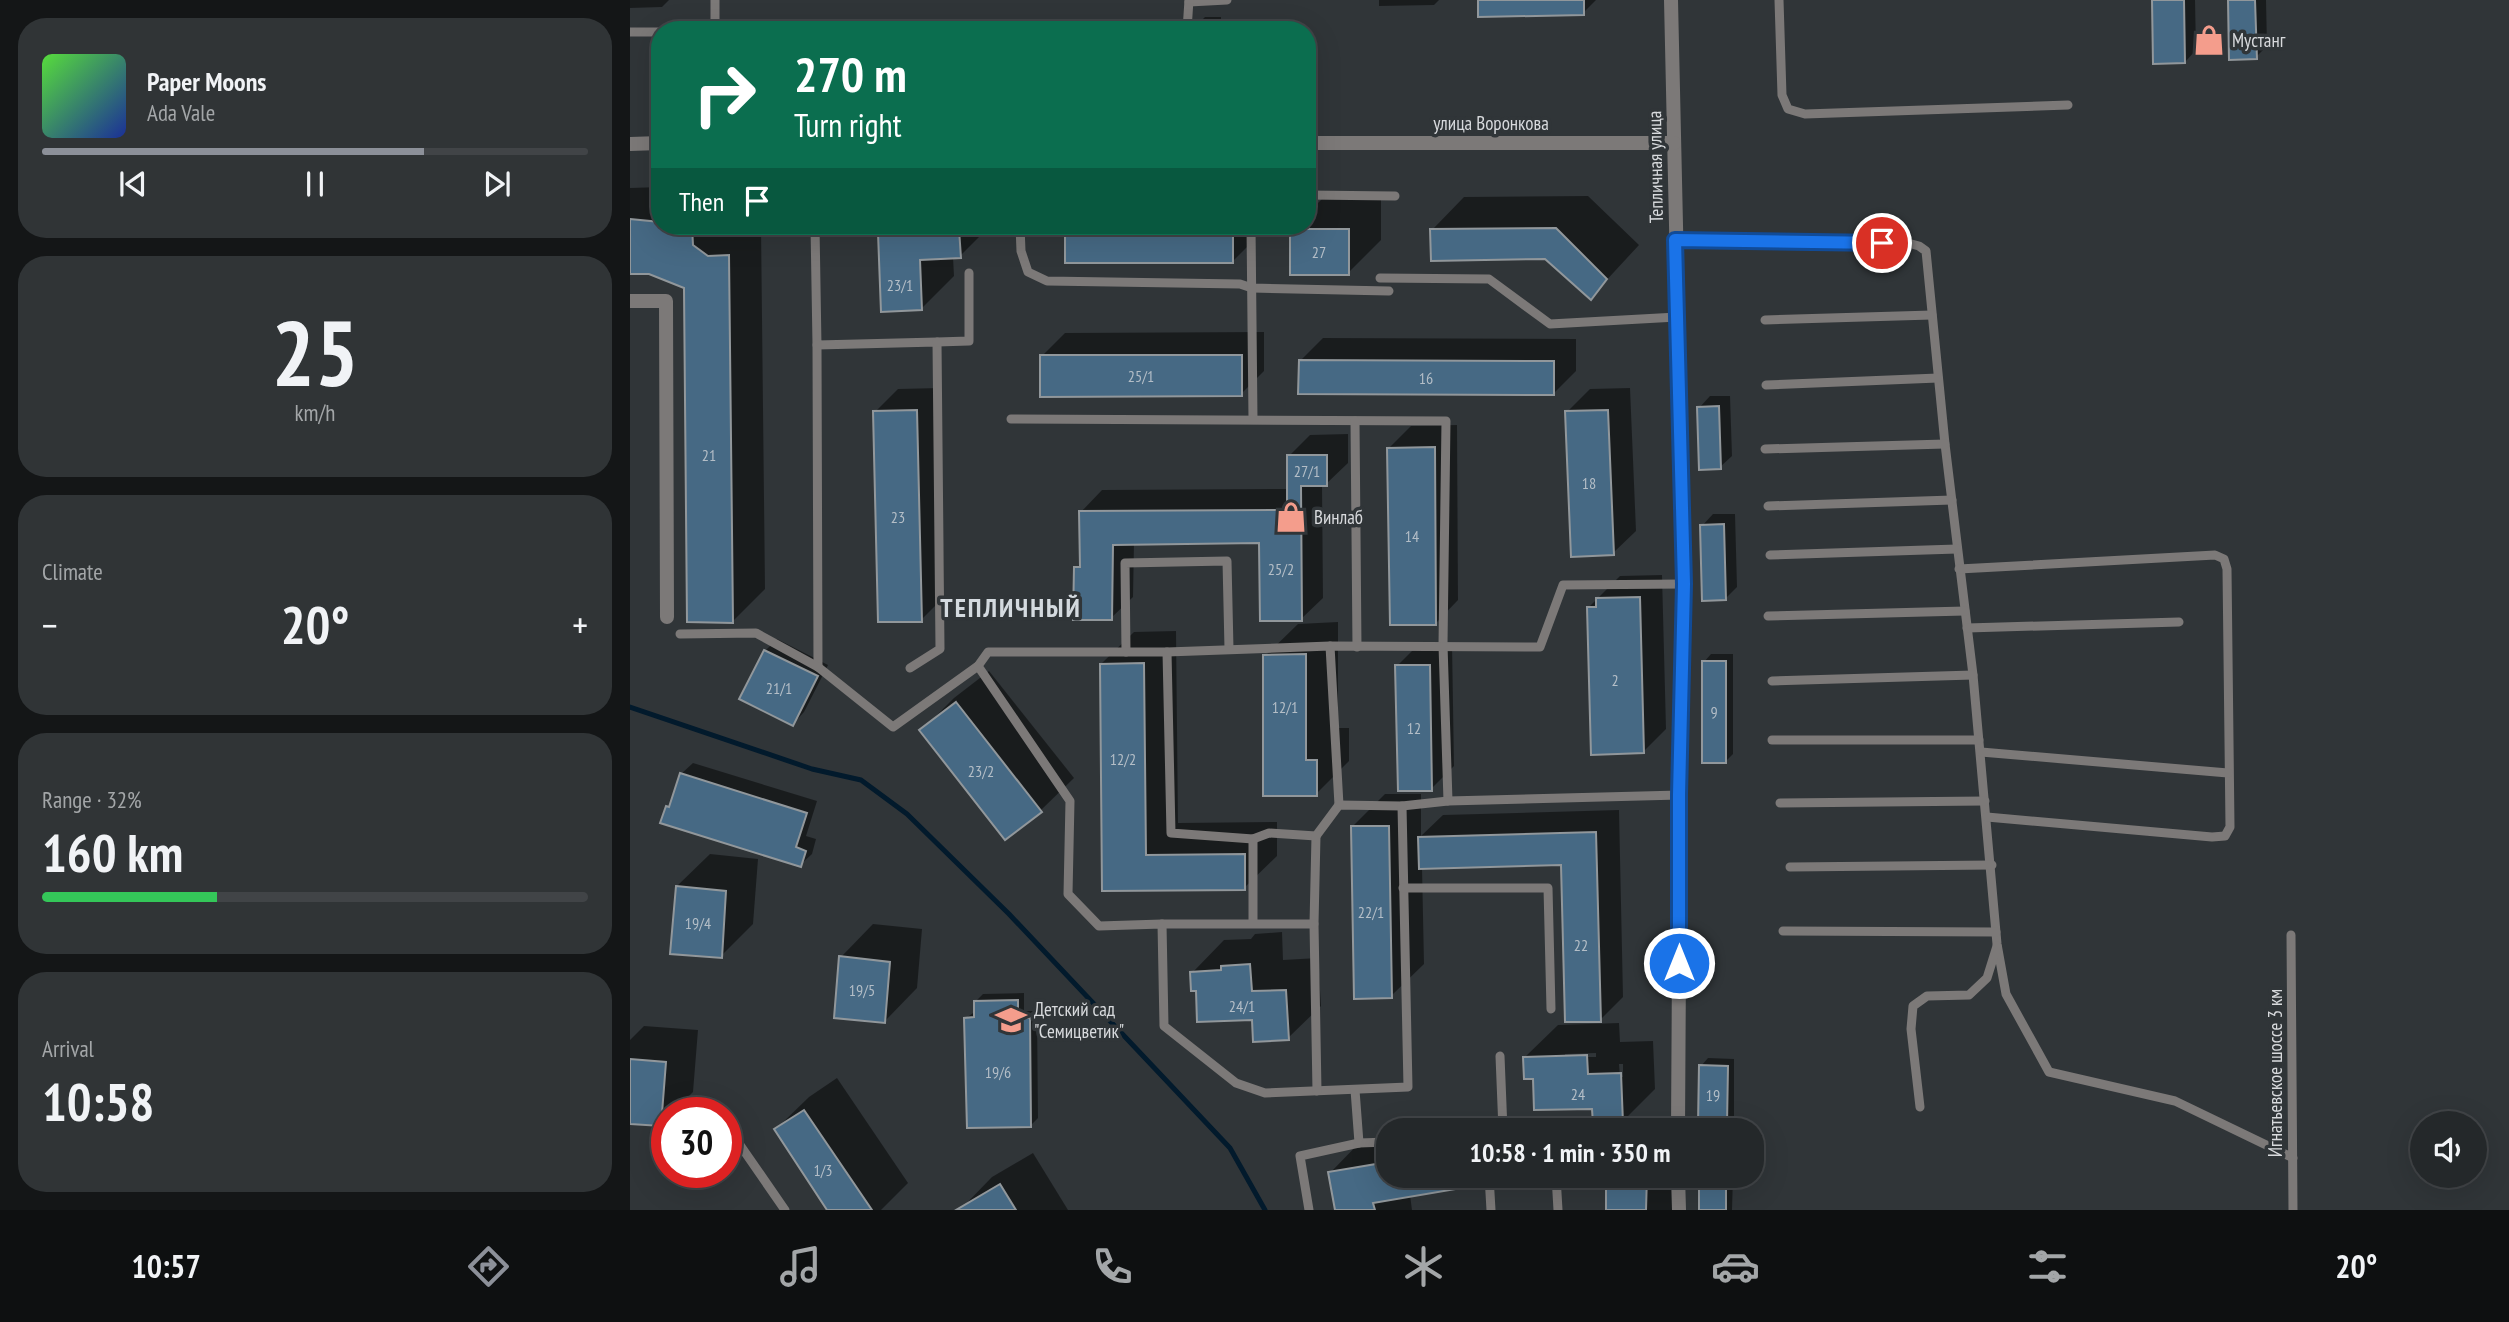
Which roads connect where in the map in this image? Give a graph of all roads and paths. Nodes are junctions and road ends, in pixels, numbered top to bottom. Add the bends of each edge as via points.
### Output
1 (715, 0) edge
2 (1227, 0) edge
3 (1671, 0) edge
4 (1779, 0) edge
5 (1189, 1) edge
6 (715, 21) edge
7 (1188, 21) edge
8 (630, 32) edge
9 (651, 32) edge
10 (2068, 105) dead end
11 (651, 143) edge
12 (1316, 143) edge
13 (1674, 143) junction
14 (630, 144) edge
15 (1316, 195) edge
16 (1395, 195) dead end
17 (815, 235) edge
18 (1020, 235) edge
19 (1251, 235) edge
20 (1675, 240) junction
21 (969, 273) dead end
22 (1380, 278) dead end
23 (1252, 288) junction
24 (1389, 291) dead end
25 (630, 301) edge
26 (1932, 315) junction
27 (1677, 317) junction
28 (1765, 320) dead end
29 (937, 342) junction
30 (817, 345) junction
31 (1938, 378) junction
32 (1766, 385) dead end
33 (1011, 419) dead end
34 (1253, 419) junction
35 (1355, 421) junction
36 (1945, 444) junction
37 (1765, 449) dead end
38 (1952, 500) junction
39 (1768, 506) dead end
40 (1957, 549) junction
41 (1770, 555) dead end
42 (1959, 569) junction
43 (1684, 584) junction
44 (1965, 611) junction
45 (1768, 616) dead end
46 (667, 617) dead end
47 (2179, 622) dead end
48 (1967, 628) junction
49 (680, 634) dead end
50 (1443, 645) junction
51 (1330, 646) junction
52 (1357, 646) junction
53 (1229, 649) junction
54 (1126, 652) junction
55 (1167, 652) junction
56 (978, 666) junction
57 (818, 667) junction
58 (910, 667) dead end
59 (1973, 675) junction
60 (1772, 681) dead end
61 (1772, 740) dead end
62 (1979, 740) junction
63 (1980, 752) junction
64 (2228, 773) junction
65 (1679, 795) junction
66 (1448, 801) junction
67 (1985, 801) junction
68 (1780, 803) dead end
69 (1339, 805) junction
70 (1402, 806) junction
71 (1987, 817) junction
72 (1316, 836) junction
73 (1253, 839) junction
74 (1992, 865) junction
75 (1790, 867) dead end
76 (1403, 888) junction
77 (1253, 923) junction
78 (1162, 924) junction
79 (1314, 924) junction
80 (1783, 931) dead end
81 (1996, 932) junction
82 (2291, 935) dead end
83 (1997, 944) junction
84 (1551, 1009) dead end
85 (1500, 1056) dead end
86 (1355, 1090) junction
87 (1317, 1091) junction
88 (1920, 1107) dead end
89 (1503, 1118) edge
90 (1678, 1118) edge
91 (1376, 1142) edge
92 (1359, 1143) junction
93 (742, 1148) edge
94 (2293, 1158) junction
95 (1490, 1188) edge
96 (1557, 1188) edge
97 (1678, 1188) edge
98 (785, 1210) edge
99 (1309, 1210) edge
100 (1491, 1210) edge
101 (1558, 1210) edge
102 (1679, 1210) edge
103 (2293, 1210) edge

1 - 6 lane
2 - 5 lane
3 - 13 street, Тепличная улица
4 - 10 lane via 1783,95 1788,109 1805,114
5 - 7 lane
8 - 9 lane
11 - 14 street
12 - 13 street, улица Воронкова
13 - 20 street, Тепличная улица
15 - 16 lane
17 - 30 lane
18 - 23 lane via 1028,272 1047,281 1240,284
19 - 23 lane
20 - 26 lane via 1919,246 1926,251
20 - 27 street, Тепличная улица
21 - 29 lane via 969,341
22 - 27 lane via 1489,279 1550,324
23 - 24 lane
23 - 34 lane
25 - 46 street via 666,301
26 - 28 lane
26 - 31 lane
27 - 43 street, Тепличная улица
29 - 30 lane
29 - 58 lane via 940,649
30 - 57 lane
31 - 32 lane
31 - 36 lane
33 - 34 lane
34 - 35 lane
35 - 50 lane via 1446,421
35 - 52 lane
36 - 37 lane
36 - 38 lane
38 - 39 lane
38 - 40 lane
40 - 41 lane
40 - 42 lane
42 - 44 lane
42 - 64 lane via 2215,555 2224,559
43 - 50 lane via 1563,585 1540,647
43 - 65 street, Тепличная улица
44 - 45 lane
44 - 48 lane
47 - 48 lane
48 - 59 lane
49 - 57 lane via 757,633
50 - 52 lane
50 - 66 lane
51 - 52 lane
51 - 53 lane
51 - 69 lane
53 - 54 lane via 1227,561 1125,564
53 - 55 lane
54 - 55 lane
54 - 56 lane via 988,652
55 - 73 lane via 1171,833
56 - 57 lane via 893,727
56 - 78 lane via 1070,801 1068,894 1099,926
59 - 60 lane
59 - 62 lane
61 - 62 lane
62 - 63 lane
63 - 64 lane
63 - 67 lane
64 - 71 lane via 2230,827 2225,836
65 - 66 lane
65 - 90 street, Тепличная улица
66 - 70 lane
67 - 68 lane
67 - 71 lane
69 - 70 lane
69 - 72 lane
70 - 76 lane
71 - 74 lane
72 - 73 lane via 1269,833
72 - 79 lane
73 - 77 lane
74 - 75 lane
74 - 81 lane
76 - 84 lane via 1548,888
76 - 86 lane via 1408,1087
77 - 78 lane
77 - 79 lane
78 - 87 lane via 1164,1026 1236,1083 1265,1093
79 - 87 lane
80 - 81 lane
81 - 83 lane
82 - 94 lane, Игнатьевское шоссе 3 км
83 - 88 lane via 1987,978 1969,995 1927,996 1913,1006 1911,1029
83 - 94 lane via 2006,993 2049,1072 2175,1101
85 - 89 lane
86 - 87 lane
86 - 92 lane
91 - 92 lane
92 - 99 lane via 1300,1156
93 - 98 lane
94 - 103 lane, Игнатьевское шоссе 3 км
95 - 100 lane
96 - 101 lane
97 - 102 street

